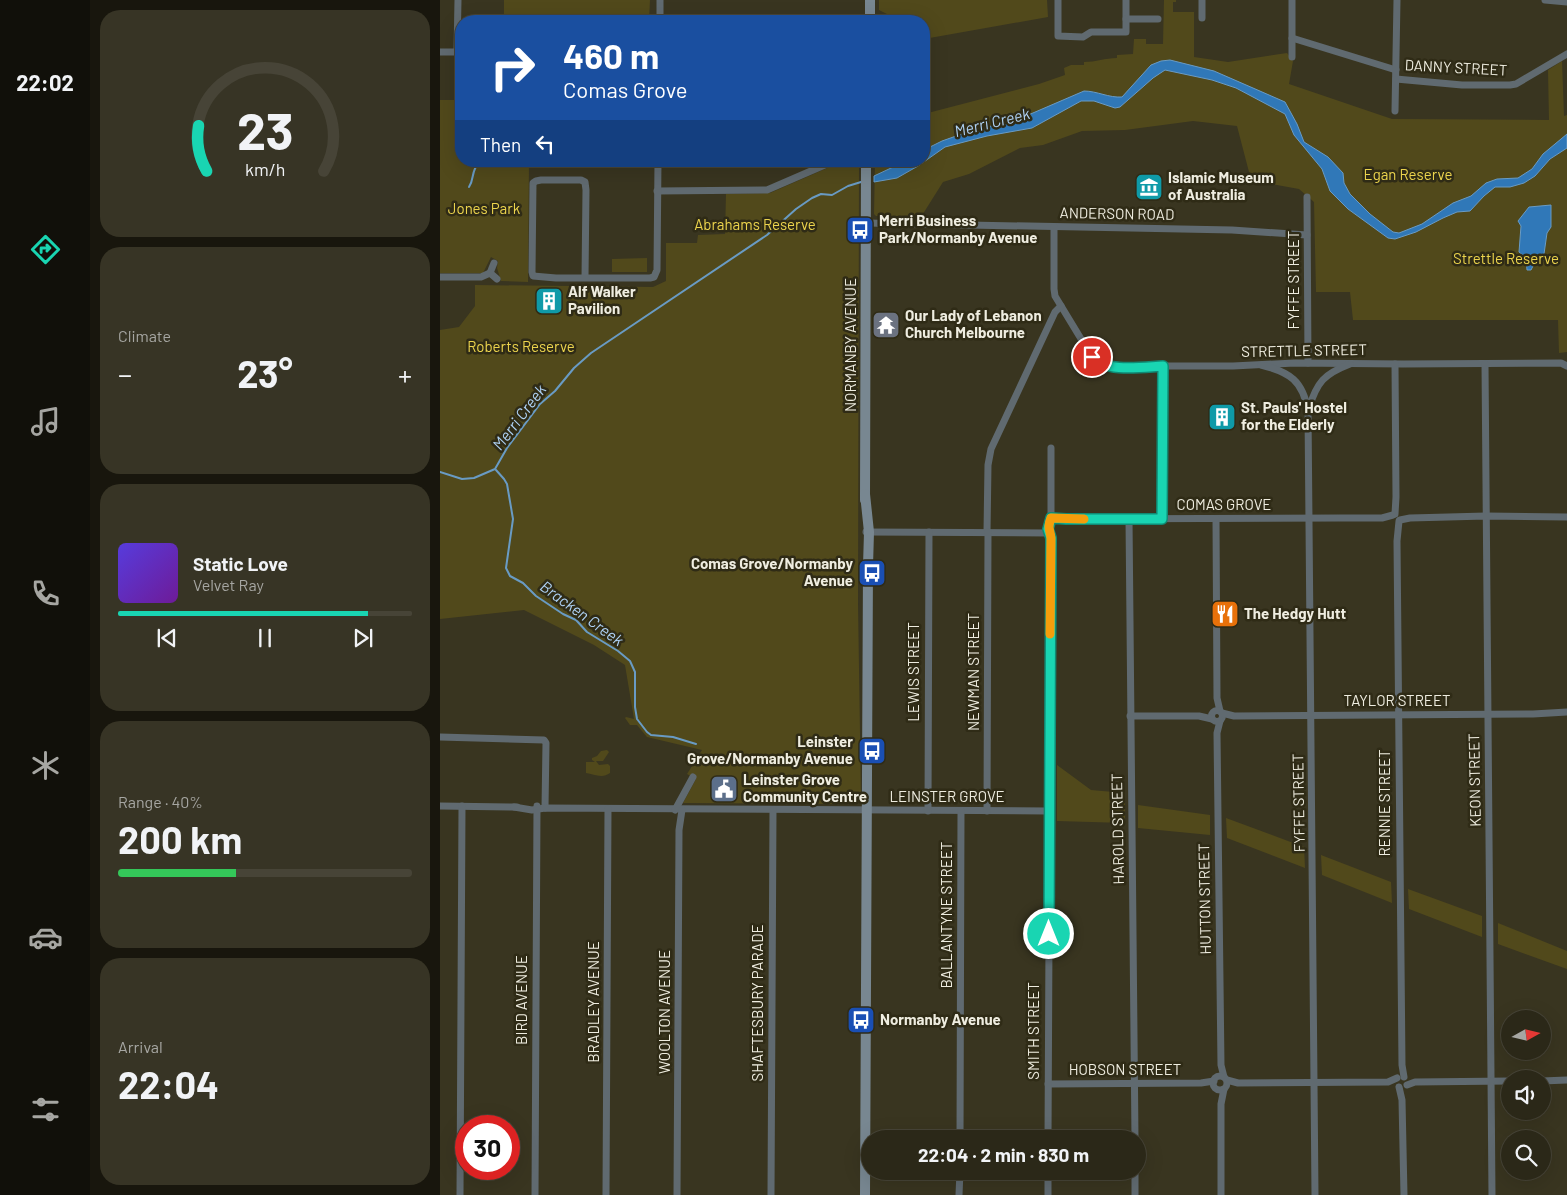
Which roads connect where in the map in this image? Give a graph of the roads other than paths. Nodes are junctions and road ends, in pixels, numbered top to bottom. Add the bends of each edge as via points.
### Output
1 (458, 0) edge
2 (660, 0) edge
3 (870, 0) edge
4 (1058, 0) edge
5 (1126, 0) edge
6 (1202, 0) edge
7 (1292, 0) edge
8 (1397, 0) edge
9 (1545, 0) edge
10 (1567, 2) edge
11 (458, 15) edge
12 (660, 15) edge
13 (870, 15) edge
14 (1202, 18) dead end
15 (1126, 19) junction
16 (1158, 19) dead end
17 (1292, 38) junction
18 (440, 52) edge
19 (455, 52) edge
20 (1567, 54) edge
21 (1292, 57) dead end
22 (1396, 70) junction
23 (1396, 79) junction
24 (1395, 111) dead end
25 (658, 167) edge
26 (820, 167) edge
27 (866, 167) edge
28 (657, 191) junction
29 (1307, 197) dead end
30 (866, 223) junction
31 (1054, 227) junction
32 (1307, 235) junction
33 (494, 263) dead end
34 (490, 273) junction
35 (440, 276) edge
36 (585, 278) junction
37 (497, 279) dead end
38 (1061, 306) junction
39 (1067, 316) junction
40 (1050, 324) junction
41 (1308, 362) junction
42 (1354, 363) junction
43 (1395, 364) junction
44 (1485, 364) junction
45 (1261, 365) junction
46 (1163, 366) junction
47 (1567, 366) edge
48 (1308, 411) junction
49 (1051, 448) dead end
50 (1486, 516) junction
51 (1567, 517) edge
52 (1310, 518) junction
53 (1397, 518) junction
54 (1129, 519) junction
55 (1162, 519) junction
56 (1216, 519) junction
57 (1053, 521) junction
58 (1049, 531) junction
59 (867, 532) junction
60 (929, 532) junction
61 (988, 532) junction
62 (1565, 713) edge
63 (1398, 714) junction
64 (1488, 714) junction
65 (1311, 715) junction
66 (1130, 716) junction
67 (1217, 716) junction
68 (440, 737) edge
69 (693, 777) dead end
70 (440, 806) edge
71 (462, 806) junction
72 (540, 808) junction
73 (608, 809) junction
74 (678, 810) junction
75 (773, 810) junction
76 (866, 811) junction
77 (961, 811) junction
78 (987, 811) junction
79 (1050, 811) junction
80 (928, 812) junction
81 (1551, 1080) edge
82 (1567, 1080) edge
83 (1501, 1081) edge
84 (1314, 1082) junction
85 (1402, 1082) junction
86 (1491, 1082) junction
87 (1220, 1083) junction
88 (1048, 1084) junction
89 (1134, 1084) junction
90 (960, 1130) edge
91 (1048, 1130) edge
92 (1135, 1130) edge
93 (960, 1180) edge
94 (1048, 1180) edge
95 (1135, 1180) edge
96 (460, 1195) edge
97 (535, 1195) edge
98 (606, 1195) edge
99 (677, 1195) edge
100 (771, 1195) edge
101 (865, 1195) edge
102 (960, 1195) edge
103 (1048, 1195) edge
104 (1135, 1195) edge
105 (1221, 1195) edge
106 (1315, 1195) edge
107 (1404, 1195) edge
108 (1492, 1195) edge

1 - 11 street
2 - 12 street
3 - 13 main road
4 - 15 street via 1058,36 1083,38 1091,32 1126,32
5 - 15 street
6 - 14 street
7 - 17 street
8 - 22 street
9 - 10 street
15 - 16 street
17 - 21 street
17 - 22 street
18 - 19 street
20 - 23 street, DANNY STREET via 1510,85
22 - 23 street
23 - 24 street
25 - 28 street
26 - 28 street via 767,190
27 - 30 main road, NORMANBY AVENUE
28 - 36 street via 657,270 654,277
29 - 32 street, FYFFE STREET
30 - 31 street, ANDERSON ROAD
30 - 59 main road, NORMANBY AVENUE
31 - 32 street, ANDERSON ROAD via 1232,230
31 - 38 street via 1054,289
32 - 41 street, FYFFE STREET
33 - 34 street
34 - 35 street via 481,277
34 - 37 street
36 - 36 street via 533,276 532,186 536,181 585,182
38 - 39 street
38 - 40 street, NEWMAN STREET
39 - 40 street
39 - 46 street, STRETTLE STREET via 1098,363 1108,367
40 - 61 street, NEWMAN STREET via 991,449
41 - 42 street, STRETTLE STREET
41 - 45 street, STRETTLE STREET
42 - 43 street, STRETTLE STREET
42 - 48 street, FYFFE STREET via 1330,373 1320,382
43 - 44 street, STRETTLE STREET
43 - 53 street, RENNIE STREET
44 - 47 street, STRETTLE STREET via 1561,362
44 - 50 street, KEON STREET
45 - 46 street, STRETTLE STREET
45 - 48 street, FYFFE STREET via 1281,370 1294,379 1302,390
46 - 55 street
48 - 52 street, FYFFE STREET
49 - 57 street, SMITH STREET
50 - 51 street, COMAS GROVE
50 - 53 street, COMAS GROVE
50 - 64 street, KEON STREET
52 - 53 street, COMAS GROVE
52 - 56 street, COMAS GROVE
52 - 65 street, FYFFE STREET
53 - 63 street, RENNIE STREET
54 - 55 street, COMAS GROVE
54 - 57 street, COMAS GROVE
54 - 66 street, HAROLD STREET
55 - 56 street, COMAS GROVE
56 - 67 street, HUTTON STREET
57 - 58 street, SMITH STREET
58 - 61 street via 1045,534
58 - 79 street, SMITH STREET
59 - 60 street
59 - 76 main road, NORMANBY AVENUE
60 - 61 street
60 - 80 street, LEWIS STREET
61 - 78 street, NEWMAN STREET
62 - 64 street, TAYLOR STREET
63 - 64 street, TAYLOR STREET
63 - 65 street, TAYLOR STREET
63 - 85 street, RENNIE STREET
64 - 86 street, KEON STREET
65 - 67 street, TAYLOR STREET
65 - 84 street, FYFFE STREET
66 - 67 street, TAYLOR STREET
66 - 89 street, HAROLD STREET
67 - 87 street, HUTTON STREET
68 - 72 street, BIRD AVENUE via 545,740
69 - 74 street
70 - 71 street, LEINSTER GROVE
71 - 72 street, LEINSTER GROVE
71 - 96 street
72 - 73 street, LEINSTER GROVE
72 - 97 street, BIRD AVENUE
73 - 74 street, LEINSTER GROVE
73 - 98 street, BRADLEY AVENUE
74 - 75 street, LEINSTER GROVE
74 - 99 street, WOOLTON AVENUE
75 - 76 street, LEINSTER GROVE
75 - 100 street, SHAFTESBURY PARADE
76 - 80 street, LEINSTER GROVE
76 - 101 main road, NORMANBY AVENUE
77 - 78 street, LEINSTER GROVE
77 - 80 street, LEINSTER GROVE
77 - 90 street, BALLANTYNE STREET
78 - 79 street, LEINSTER GROVE
79 - 88 street, SMITH STREET
81 - 82 street
83 - 86 street, HOBSON STREET
84 - 85 street, HOBSON STREET
84 - 87 street, HOBSON STREET
84 - 106 street, FYFFE STREET
85 - 86 street, HOBSON STREET
85 - 107 street, RENNIE STREET
86 - 108 street, KEON STREET
87 - 89 street, HOBSON STREET
87 - 105 street, HUTTON STREET
88 - 89 street, HOBSON STREET
88 - 91 street, SMITH STREET
89 - 92 street, HAROLD STREET
93 - 102 street
94 - 103 street
95 - 104 street

